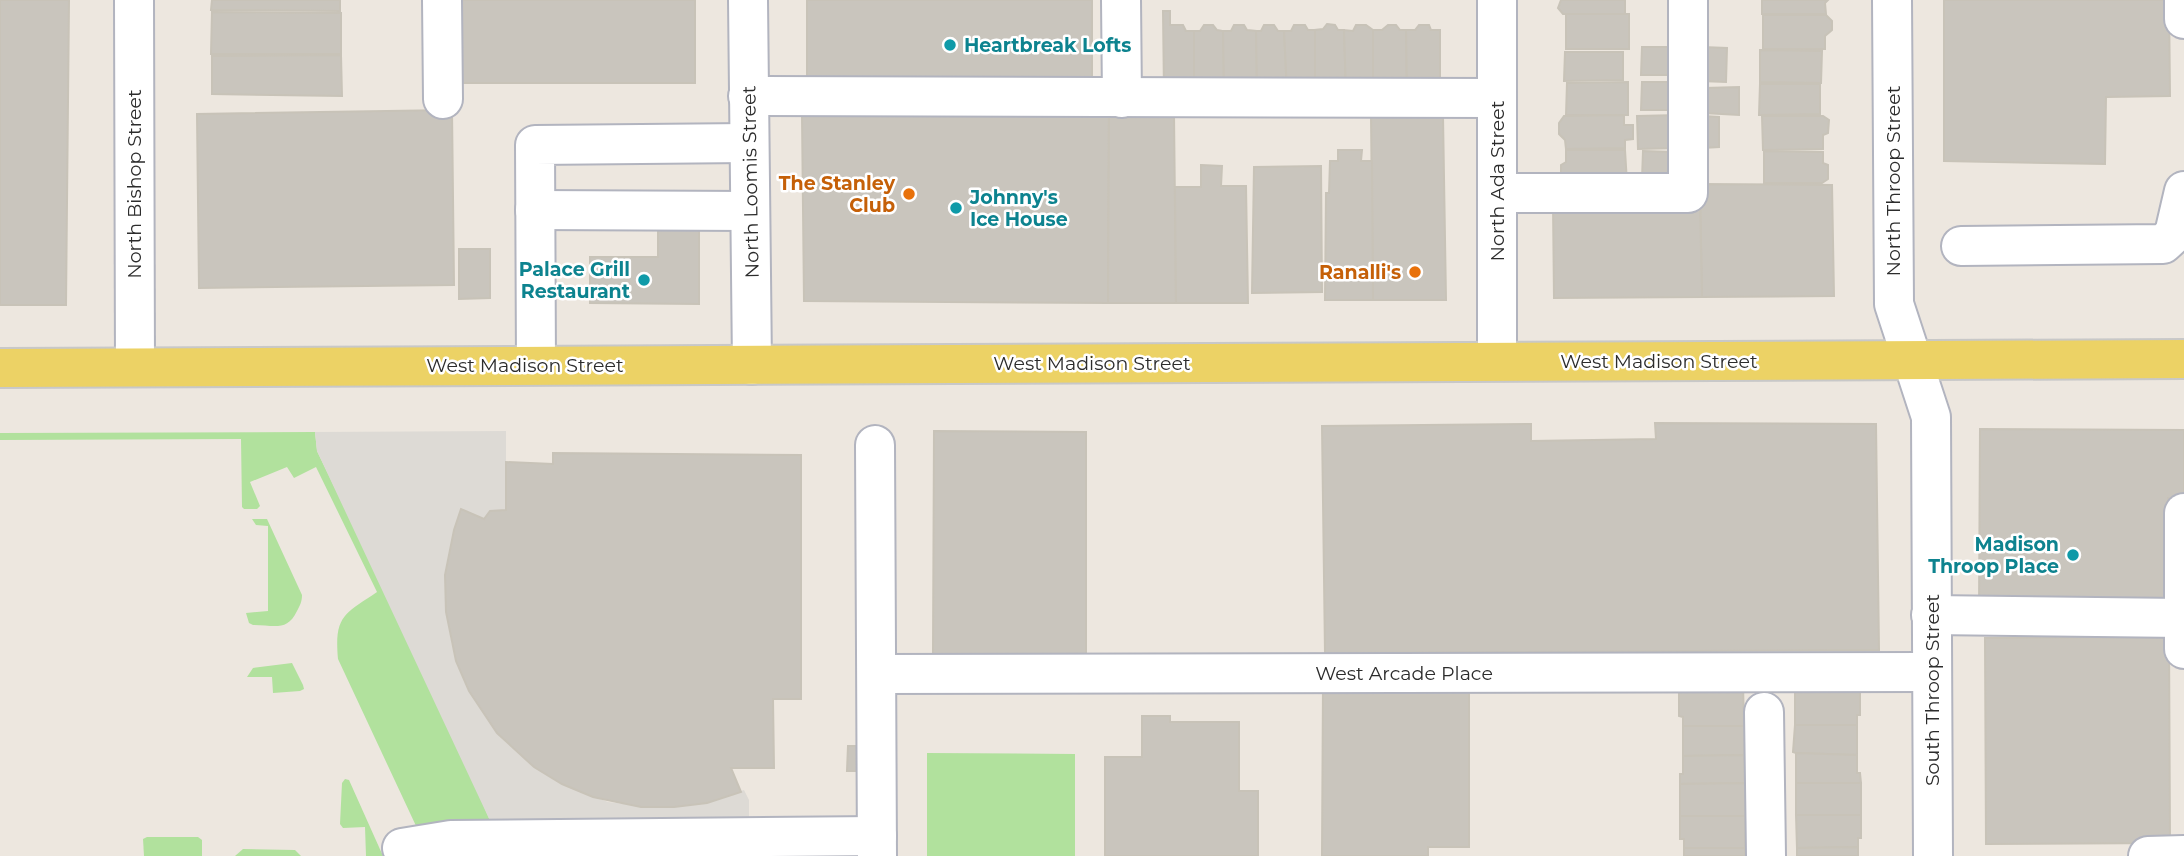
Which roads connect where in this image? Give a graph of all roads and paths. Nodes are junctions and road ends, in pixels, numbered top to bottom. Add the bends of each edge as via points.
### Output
1 (134, 0) edge
2 (442, 0) edge
3 (748, 0) edge
4 (1121, 0) edge
5 (1497, 0) edge
6 (1688, 0) edge
7 (1892, 0) edge
8 (2184, 0) edge
9 (2184, 19) edge
10 (748, 96) junction
11 (1122, 98) junction
12 (1497, 98) junction
13 (443, 99) dead end
14 (748, 143) junction
15 (2184, 191) edge
16 (1497, 193) junction
17 (535, 210) junction
18 (750, 211) junction
19 (1961, 246) dead end
20 (2184, 359) edge
21 (1911, 360) junction
22 (1497, 361) junction
23 (536, 365) junction
24 (752, 365) junction
25 (135, 367) junction
26 (0, 368) edge
27 (875, 445) dead end
28 (2184, 513) edge
29 (1931, 615) junction
30 (2183, 618) edge
31 (2184, 649) edge
32 (1931, 672) junction
33 (877, 674) junction
34 (1764, 712) dead end
35 (877, 846) edge
36 (402, 848) dead end
37 (2184, 855) edge
38 (1766, 856) edge
39 (1933, 856) edge
40 (2148, 856) edge

1 - 25 street, North Bishop Street
2 - 13 street
3 - 10 street, North Loomis Street
4 - 11 street
5 - 12 street, North Ada Street
6 - 16 street via 1688,193
7 - 21 street, North Throop Street via 1894,304
8 - 9 street
10 - 11 street
10 - 14 street, North Loomis Street
11 - 12 street
12 - 16 street, North Ada Street
14 - 17 street via 535,145
14 - 18 street, North Loomis Street
15 - 19 street via 2174,234 2163,244
16 - 22 street, North Ada Street
17 - 18 street
17 - 23 street
18 - 24 street, North Loomis Street
20 - 21 main road, West Madison Street
21 - 22 main road, West Madison Street
21 - 29 street, South Throop Street via 1931,417
22 - 24 main road, West Madison Street
23 - 24 main road, West Madison Street
23 - 25 main road, West Madison Street
25 - 26 main road, West Madison Street
27 - 33 street
28 - 30 street
29 - 30 street
29 - 32 street, South Throop Street
30 - 31 street
32 - 33 street, West Arcade Place
32 - 39 street, South Throop Street
33 - 35 street
34 - 38 street
35 - 36 street via 451,840
37 - 40 street

